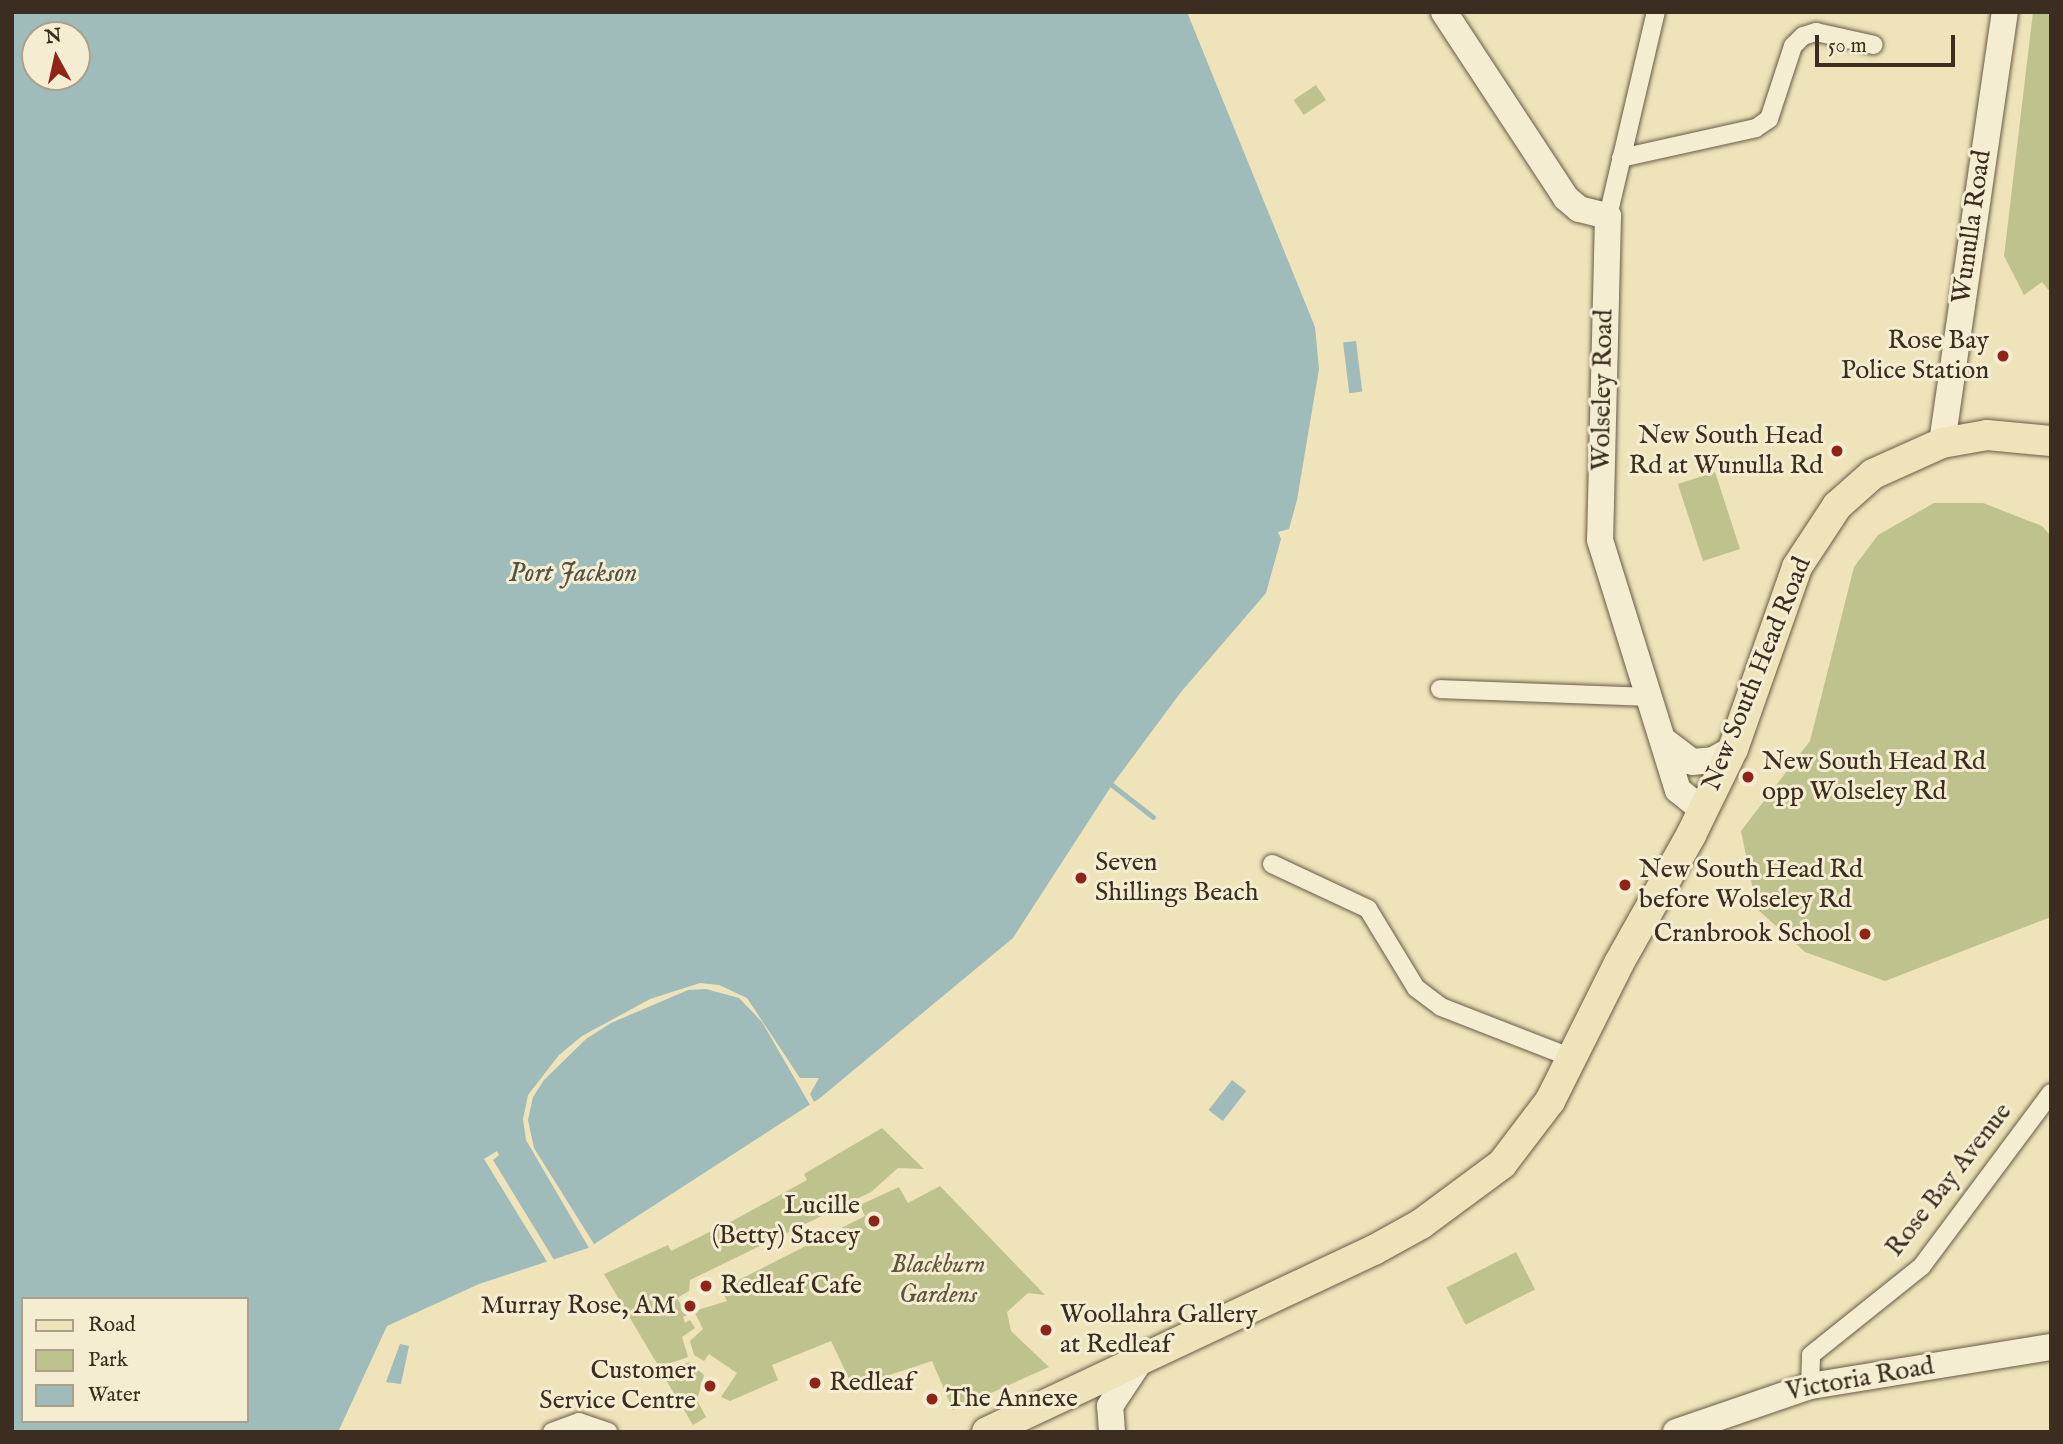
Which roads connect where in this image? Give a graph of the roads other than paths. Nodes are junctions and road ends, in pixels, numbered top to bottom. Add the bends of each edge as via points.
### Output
1 (1444, 12) edge
2 (1656, 12) edge
3 (2005, 12) edge
4 (1874, 45) dead end
5 (1621, 158) junction
6 (1608, 216) junction
7 (2051, 441) edge
8 (1942, 443) junction
9 (1440, 689) dead end
10 (1648, 697) junction
11 (1663, 740) junction
12 (1733, 749) junction
13 (1703, 810) junction
14 (1272, 864) dead end
15 (1572, 1058) junction
16 (2051, 1093) edge
17 (2051, 1347) edge
18 (1140, 1361) junction
19 (1810, 1386) junction
20 (552, 1432) edge
21 (608, 1432) edge
22 (986, 1432) edge
23 (1112, 1432) edge
24 (1675, 1432) edge

1 - 6 street via 1566,198 1586,212
2 - 5 street
3 - 8 street, Wunulla Road
4 - 5 street via 1816,32 1803,36 1793,46 1769,119 1756,128
5 - 6 street
6 - 10 street, Wolseley Road via 1600,540
7 - 8 main road, New South Head Road via 1987,435
8 - 12 main road, New South Head Road via 1895,461 1863,482 1813,537 1797,567
9 - 10 street
10 - 11 street, Wolseley Road
11 - 12 street via 1692,762 1713,760
11 - 13 street, Wolseley Road via 1678,790
12 - 13 main road, New South Head Road
13 - 15 main road, New South Head Road
14 - 15 street via 1368,909 1416,988 1441,1007
15 - 18 main road, New South Head Road via 1520,1144 1502,1164 1431,1216 1367,1254
16 - 19 street, Rose Bay Avenue via 1922,1266 1811,1355
17 - 19 street, Victoria Road
18 - 22 main road, New South Head Road
18 - 23 street via 1110,1406
19 - 24 street, Victoria Road
20 - 21 street via 579,1422

